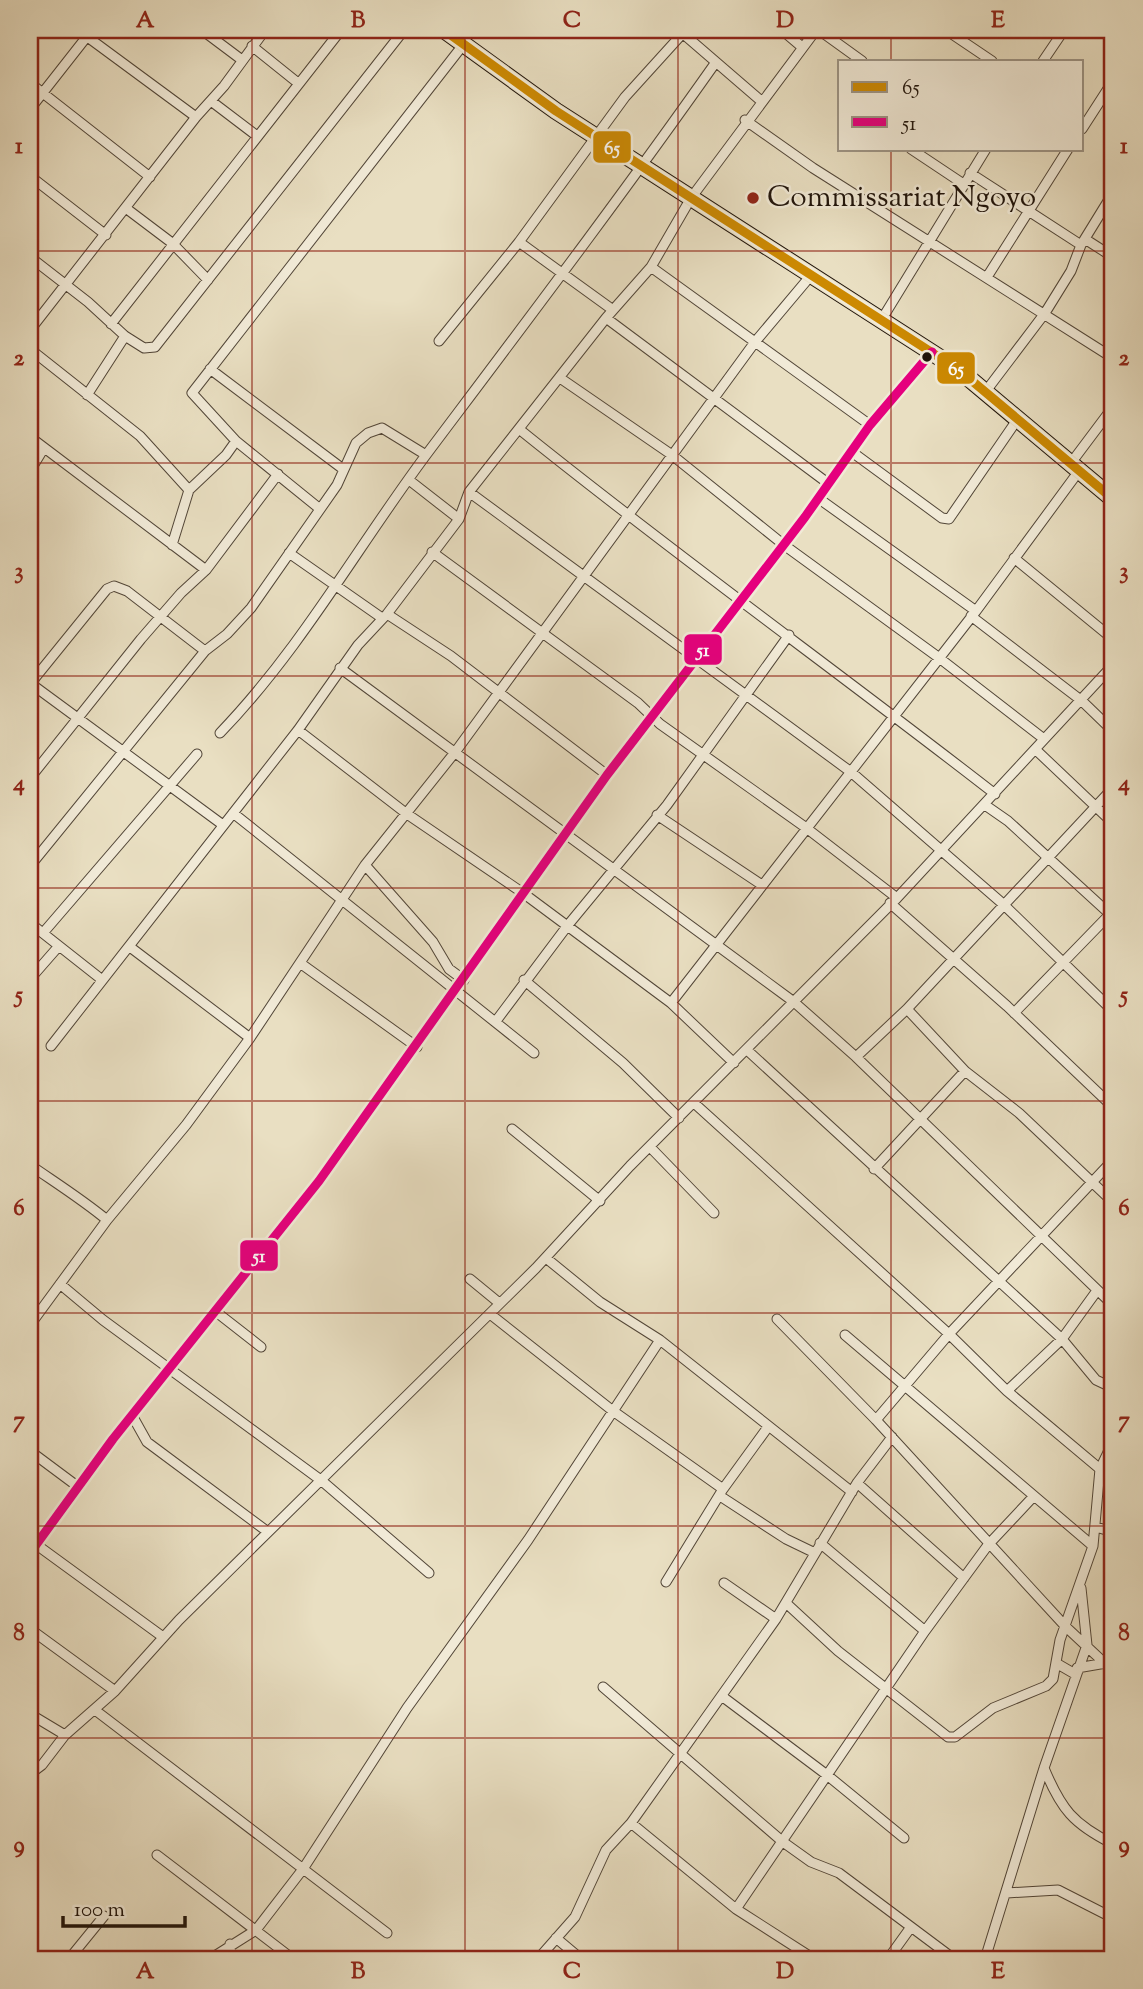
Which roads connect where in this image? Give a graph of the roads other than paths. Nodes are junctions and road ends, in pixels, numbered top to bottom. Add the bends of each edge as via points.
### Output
1 (78, 30) edge
2 (202, 30) edge
3 (265, 30) edge
4 (341, 30) edge
5 (404, 30) edge
6 (782, 30) edge
7 (817, 30) edge
8 (946, 30) edge
9 (1064, 30) edge
10 (681, 32) edge
11 (90, 33) edge
12 (453, 35) edge
13 (252, 46) junction
14 (802, 47) junction
15 (242, 60) junction
16 (861, 60) edge
17 (991, 60) edge
18 (1044, 60) edge
19 (716, 62) junction
20 (1113, 81) edge
21 (30, 83) edge
22 (298, 83) junction
23 (43, 93) junction
24 (760, 100) junction
25 (211, 101) junction
26 (30, 109) edge
27 (196, 117) junction
28 (746, 120) junction
29 (1084, 126) edge
30 (257, 136) junction
31 (596, 137) junction
32 (912, 150) edge
33 (983, 150) edge
34 (1067, 150) edge
35 (642, 167) junction
36 (970, 173) junction
37 (30, 176) edge
38 (150, 177) junction
39 (962, 183) junction
40 (1113, 193) edge
41 (691, 198) junction
42 (127, 209) junction
43 (1028, 209) junction
44 (106, 235) junction
45 (519, 242) junction
46 (1083, 242) junction
47 (172, 243) junction
48 (929, 243) junction
49 (30, 257) edge
50 (1113, 257) edge
51 (652, 267) junction
52 (564, 273) junction
53 (813, 273) junction
54 (987, 277) junction
55 (208, 280) junction
56 (64, 284) junction
57 (1045, 313) junction
58 (609, 314) junction
59 (882, 319) junction
60 (110, 324) junction
61 (30, 330) edge
62 (125, 336) junction
63 (439, 341) dead end
64 (755, 342) junction
65 (30, 349) edge
66 (932, 352) junction
67 (1113, 358) edge
68 (210, 369) junction
69 (561, 378) junction
70 (986, 391) junction
71 (87, 395) junction
72 (713, 400) junction
73 (1113, 407) edge
74 (1019, 418) junction
75 (870, 425) junction
76 (519, 429) junction
77 (30, 437) edge
78 (236, 441) junction
79 (44, 448) junction
80 (852, 452) junction
81 (426, 455) junction
82 (672, 455) junction
83 (1075, 467) junction
84 (343, 469) junction
85 (30, 471) edge
86 (278, 474) junction
87 (409, 481) junction
88 (828, 484) junction
89 (188, 490) junction
90 (469, 492) junction
91 (818, 498) junction
92 (1113, 499) edge
93 (320, 509) junction
94 (629, 518) junction
95 (459, 519) junction
96 (172, 544) junction
97 (784, 544) junction
98 (432, 552) junction
99 (289, 553) junction
100 (1014, 558) junction
101 (206, 570) junction
102 (583, 575) junction
103 (335, 586) junction
104 (742, 600) junction
105 (973, 614) junction
106 (162, 616) junction
107 (384, 616) junction
108 (541, 632) junction
109 (789, 635) junction
110 (1113, 639) edge
111 (205, 651) junction
112 (939, 657) junction
113 (696, 659) junction
114 (1113, 665) edge
115 (340, 668) junction
116 (30, 683) edge
117 (499, 691) junction
118 (745, 697) junction
119 (1082, 701) junction
120 (893, 715) junction
121 (78, 718) junction
122 (653, 718) junction
123 (298, 730) junction
124 (1113, 731) edge
125 (220, 733) dead end
126 (1044, 739) junction
127 (1035, 749) junction
128 (456, 751) junction
129 (125, 752) junction
130 (197, 754) dead end
131 (701, 755) junction
132 (851, 772) junction
133 (607, 775) junction
134 (30, 778) edge
135 (168, 786) junction
136 (1113, 788) edge
137 (995, 794) junction
138 (985, 805) junction
139 (1094, 806) junction
140 (233, 813) junction
141 (407, 814) junction
142 (657, 815) junction
143 (1113, 824) edge
144 (223, 825) junction
145 (805, 827) junction
146 (566, 836) junction
147 (940, 849) junction
148 (1048, 857) junction
149 (365, 865) junction
150 (30, 866) edge
151 (614, 867) junction
152 (762, 886) junction
153 (523, 893) junction
154 (894, 900) junction
155 (342, 901) junction
156 (1003, 905) junction
157 (1112, 914) edge
158 (30, 923) edge
159 (568, 925) junction
160 (43, 933) junction
161 (58, 947) junction
162 (130, 947) junction
163 (716, 947) junction
164 (953, 959) junction
165 (1062, 962) junction
166 (300, 963) junction
167 (30, 979) edge
168 (102, 979) junction
169 (464, 980) junction
170 (524, 980) junction
171 (457, 989) junction
172 (794, 1002) junction
173 (671, 1003) junction
174 (907, 1009) junction
175 (1113, 1011) edge
176 (1014, 1013) junction
177 (496, 1021) junction
178 (250, 1038) junction
179 (51, 1046) dead end
180 (417, 1047) junction
181 (747, 1050) junction
182 (534, 1053) dead end
183 (856, 1057) junction
184 (734, 1063) junction
185 (965, 1071) junction
186 (694, 1103) junction
187 (1113, 1107) edge
188 (679, 1118) junction
189 (919, 1120) junction
190 (512, 1129) dead end
191 (650, 1147) junction
192 (1113, 1160) edge
193 (30, 1165) edge
194 (874, 1169) junction
195 (1094, 1182) junction
196 (600, 1201) junction
197 (1113, 1202) edge
198 (714, 1213) dead end
199 (107, 1220) junction
200 (1041, 1236) junction
201 (546, 1258) junction
202 (470, 1279) dead end
203 (1000, 1282) junction
204 (60, 1284) junction
205 (1096, 1292) junction
206 (498, 1302) junction
207 (1113, 1306) edge
208 (215, 1311) junction
209 (490, 1314) junction
210 (777, 1319) dead end
211 (30, 1325) edge
212 (949, 1334) junction
213 (845, 1335) dead end
214 (1062, 1339) junction
215 (660, 1340) junction
216 (261, 1347) dead end
217 (170, 1368) junction
218 (907, 1385) junction
219 (1113, 1388) edge
220 (1007, 1391) junction
221 (612, 1411) junction
222 (133, 1417) junction
223 (876, 1420) junction
224 (768, 1427) junction
225 (891, 1437) junction
226 (1112, 1449) edge
227 (30, 1451) edge
228 (1100, 1469) junction
229 (322, 1481) junction
230 (77, 1486) junction
231 (854, 1487) junction
232 (721, 1493) junction
233 (1033, 1497) junction
234 (1096, 1527) junction
235 (268, 1532) junction
236 (1113, 1532) edge
237 (820, 1543) junction
238 (989, 1545) junction
239 (32, 1546) edge
240 (1093, 1546) junction
241 (815, 1553) junction
242 (429, 1573) dead end
243 (964, 1578) junction
244 (666, 1582) dead end
245 (724, 1583) dead end
246 (1081, 1587) junction
247 (786, 1603) junction
248 (776, 1619) junction
249 (1066, 1627) junction
250 (30, 1629) edge
251 (925, 1631) junction
252 (163, 1637) junction
253 (1087, 1645) junction
254 (1056, 1663) junction
255 (1106, 1663) junction
256 (1076, 1671) junction
257 (1113, 1671) edge
258 (603, 1687) dead end
259 (888, 1689) junction
260 (115, 1690) junction
261 (723, 1698) junction
262 (95, 1710) junction
263 (30, 1714) edge
264 (65, 1735) junction
265 (680, 1755) junction
266 (1044, 1768) junction
267 (30, 1774) edge
268 (827, 1775) junction
269 (631, 1823) junction
270 (904, 1838) dead end
271 (783, 1842) junction
272 (1113, 1844) edge
273 (157, 1855) dead end
274 (303, 1868) junction
275 (1007, 1893) junction
276 (736, 1909) junction
277 (104, 1916) dead end
278 (1113, 1918) edge
279 (911, 1927) junction
280 (256, 1930) junction
281 (387, 1933) dead end
282 (556, 1938) junction
283 (230, 1944) junction
284 (69, 1959) edge
285 (210, 1959) edge
286 (231, 1959) edge
287 (293, 1959) edge
288 (538, 1959) edge
289 (581, 1959) edge
290 (814, 1959) edge
291 (888, 1959) edge
292 (954, 1959) edge
293 (985, 1959) edge

1 - 11 street
2 - 15 street
3 - 13 street
4 - 22 street
5 - 55 street
6 - 14 street
7 - 14 street
7 - 16 street
8 - 17 street
9 - 18 street
10 - 19 street
10 - 31 street
11 - 23 street
11 - 27 street
12 - 31 highway
12 - 68 street
13 - 15 street
13 - 22 street
14 - 24 street
15 - 25 street
19 - 24 street
19 - 35 street
20 - 29 street
21 - 23 street
22 - 30 street
23 - 26 street
23 - 38 street
24 - 28 street
25 - 27 street
25 - 30 street
27 - 38 street
28 - 41 street
28 - 48 street
30 - 47 street
31 - 35 highway
31 - 45 street
32 - 39 street
33 - 36 street
34 - 43 street
35 - 41 highway
35 - 52 street
36 - 39 street
36 - 43 street
37 - 44 street
38 - 42 street
39 - 48 street
40 - 46 street
41 - 51 street
41 - 53 highway
42 - 44 street
42 - 47 street
43 - 46 street
43 - 54 street
44 - 56 street
45 - 52 street
45 - 63 street
46 - 50 street
46 - 57 street
47 - 55 street
47 - 60 street
48 - 54 street
48 - 59 street
49 - 56 street
51 - 58 street
51 - 64 street
52 - 58 street
52 - 81 street
53 - 59 highway
53 - 64 street
54 - 57 street
55 - 62 street via 155,347 144,348
56 - 60 street
56 - 61 street
57 - 67 street
57 - 70 street
58 - 69 street
58 - 72 street
59 - 66 highway
60 - 62 street
62 - 71 street
64 - 72 street
64 - 75 street
65 - 71 street
66 - 70 highway
66 - 75 street
68 - 78 street via 192,395
68 - 84 street
69 - 76 street
69 - 82 street
70 - 74 highway
71 - 89 street via 140,436
72 - 82 street
72 - 88 street
73 - 83 street
74 - 80 street via 949,519
74 - 83 highway
75 - 80 street
76 - 90 street
76 - 94 street
77 - 79 street
78 - 86 street
78 - 89 street
79 - 85 street
79 - 96 street
80 - 88 street
81 - 84 street via 389,430 375,429 356,443
81 - 87 street
82 - 94 street
82 - 97 street
83 - 92 highway
83 - 100 street
84 - 93 street
86 - 93 street
86 - 101 street
87 - 95 street
87 - 103 street
88 - 91 street
89 - 96 street
90 - 95 street
90 - 102 street
91 - 97 street
91 - 105 street
93 - 99 street
94 - 102 street
94 - 104 street
95 - 98 street
96 - 101 street
97 - 104 street
97 - 112 street
98 - 107 street
98 - 108 street
99 - 103 street
99 - 111 street via 251,608
100 - 105 street
100 - 110 street
101 - 106 street
102 - 108 street
102 - 113 street
103 - 107 street
103 - 125 street via 271,676
104 - 109 street
104 - 113 street
105 - 112 street
105 - 119 street
106 - 111 street
106 - 116 street via 127,591 114,586 107,589
106 - 121 street
107 - 115 street
107 - 117 street
108 - 117 street
108 - 122 street
109 - 118 street
109 - 120 street
111 - 129 street
112 - 120 street
112 - 126 street
113 - 118 street
113 - 122 street
114 - 119 street
115 - 123 street
115 - 128 street
116 - 121 street
117 - 128 street
117 - 133 street
118 - 131 street
118 - 132 street
119 - 124 street
119 - 126 street
120 - 132 street
120 - 137 street
121 - 129 street
121 - 134 street
122 - 131 street
122 - 133 street
123 - 140 street
123 - 141 street
126 - 127 street
127 - 137 street
127 - 139 street
128 - 141 street
128 - 146 street
129 - 135 street
129 - 150 street
130 - 135 street
131 - 142 street
131 - 145 street
132 - 145 street
132 - 147 street
133 - 146 street
135 - 144 street
135 - 160 street
136 - 139 street
137 - 138 street
138 - 147 street
138 - 148 street
139 - 143 street
139 - 148 street
140 - 144 street
140 - 155 street
141 - 149 street
141 - 153 street
142 - 151 street
142 - 152 street
144 - 162 street
145 - 152 street
145 - 154 street
146 - 151 street
146 - 153 street
147 - 154 street
147 - 156 street
148 - 156 street
148 - 157 street
149 - 155 street
149 - 169 street via 433,942 449,969
151 - 159 street
151 - 163 street
152 - 163 street
153 - 159 street
153 - 169 street
154 - 164 street
154 - 172 street
155 - 166 street
155 - 171 street
156 - 164 street
156 - 165 street
157 - 165 street
158 - 160 street
159 - 170 street
159 - 173 street
160 - 161 street
161 - 167 street
161 - 168 street
162 - 168 street
162 - 178 street
163 - 172 street
163 - 173 street
164 - 174 street
164 - 176 street
165 - 175 street
165 - 176 street
166 - 178 street
166 - 180 street
168 - 179 street
169 - 171 street
170 - 177 street
170 - 188 street via 623,1063
171 - 177 street
171 - 180 street
172 - 181 street
172 - 183 street
173 - 184 street
174 - 183 street
174 - 185 street
176 - 187 street
177 - 182 street
178 - 199 street via 169,1149
180 - 208 street via 299,1208
181 - 184 street
181 - 194 street
183 - 189 street
184 - 186 street
185 - 189 street
185 - 195 street
186 - 188 street
186 - 212 street
188 - 191 street
189 - 194 street
189 - 200 street
190 - 196 street
191 - 196 street
191 - 198 street
192 - 195 street
193 - 199 street
194 - 203 street
195 - 197 street
195 - 200 street
196 - 201 street
199 - 204 street
200 - 203 street
200 - 205 street
201 - 206 street
201 - 215 street via 608,1308
202 - 206 street
203 - 212 street
203 - 214 street
204 - 211 street
204 - 217 street
205 - 207 street
205 - 214 street
206 - 209 street
208 - 216 street
208 - 217 street
209 - 221 street
209 - 229 street
210 - 223 street
212 - 218 street
212 - 220 street
213 - 218 street
214 - 219 street via 1096,1380
214 - 220 street
215 - 221 street
215 - 224 street
217 - 222 street
217 - 229 street
218 - 223 street
218 - 233 street
220 - 228 street
221 - 232 street
221 - 274 street
222 - 230 street
222 - 235 street via 147,1442
223 - 225 street
224 - 231 street
224 - 232 street
225 - 231 street
225 - 238 street
226 - 228 street
227 - 230 street
228 - 234 street
229 - 235 street
229 - 242 street
230 - 239 street
231 - 237 street
231 - 243 street
232 - 241 street via 786,1539
232 - 244 street
233 - 238 street
233 - 240 street
234 - 236 street
234 - 240 street
235 - 252 street
237 - 241 street
237 - 251 street
238 - 243 street
238 - 249 street
239 - 252 street
240 - 246 street
241 - 247 street
243 - 251 street
245 - 248 street
246 - 249 street
246 - 253 street
247 - 248 street
247 - 259 street
248 - 261 street
249 - 253 street
249 - 254 street
250 - 260 street
251 - 259 street
252 - 260 street
253 - 255 street
253 - 256 street
254 - 256 street
254 - 259 street via 1051,1682 1002,1703 952,1738
255 - 256 street
255 - 257 street
256 - 266 street
258 - 265 street
259 - 268 street
260 - 262 street
261 - 265 street
261 - 268 street
262 - 264 street
262 - 274 street
263 - 264 street
264 - 267 street
265 - 269 street
265 - 271 street
266 - 272 street via 1058,1802 1079,1825
266 - 275 street
268 - 270 street
268 - 271 street
269 - 276 street
269 - 282 street via 606,1850 575,1917
271 - 276 street
271 - 279 street via 839,1873
273 - 280 street
274 - 280 street
274 - 281 street
275 - 278 street via 1058,1890
275 - 293 street
276 - 290 street
277 - 284 street
279 - 291 street
279 - 292 street
280 - 283 street
280 - 287 street
282 - 288 street
282 - 289 street
283 - 285 street
283 - 286 street

